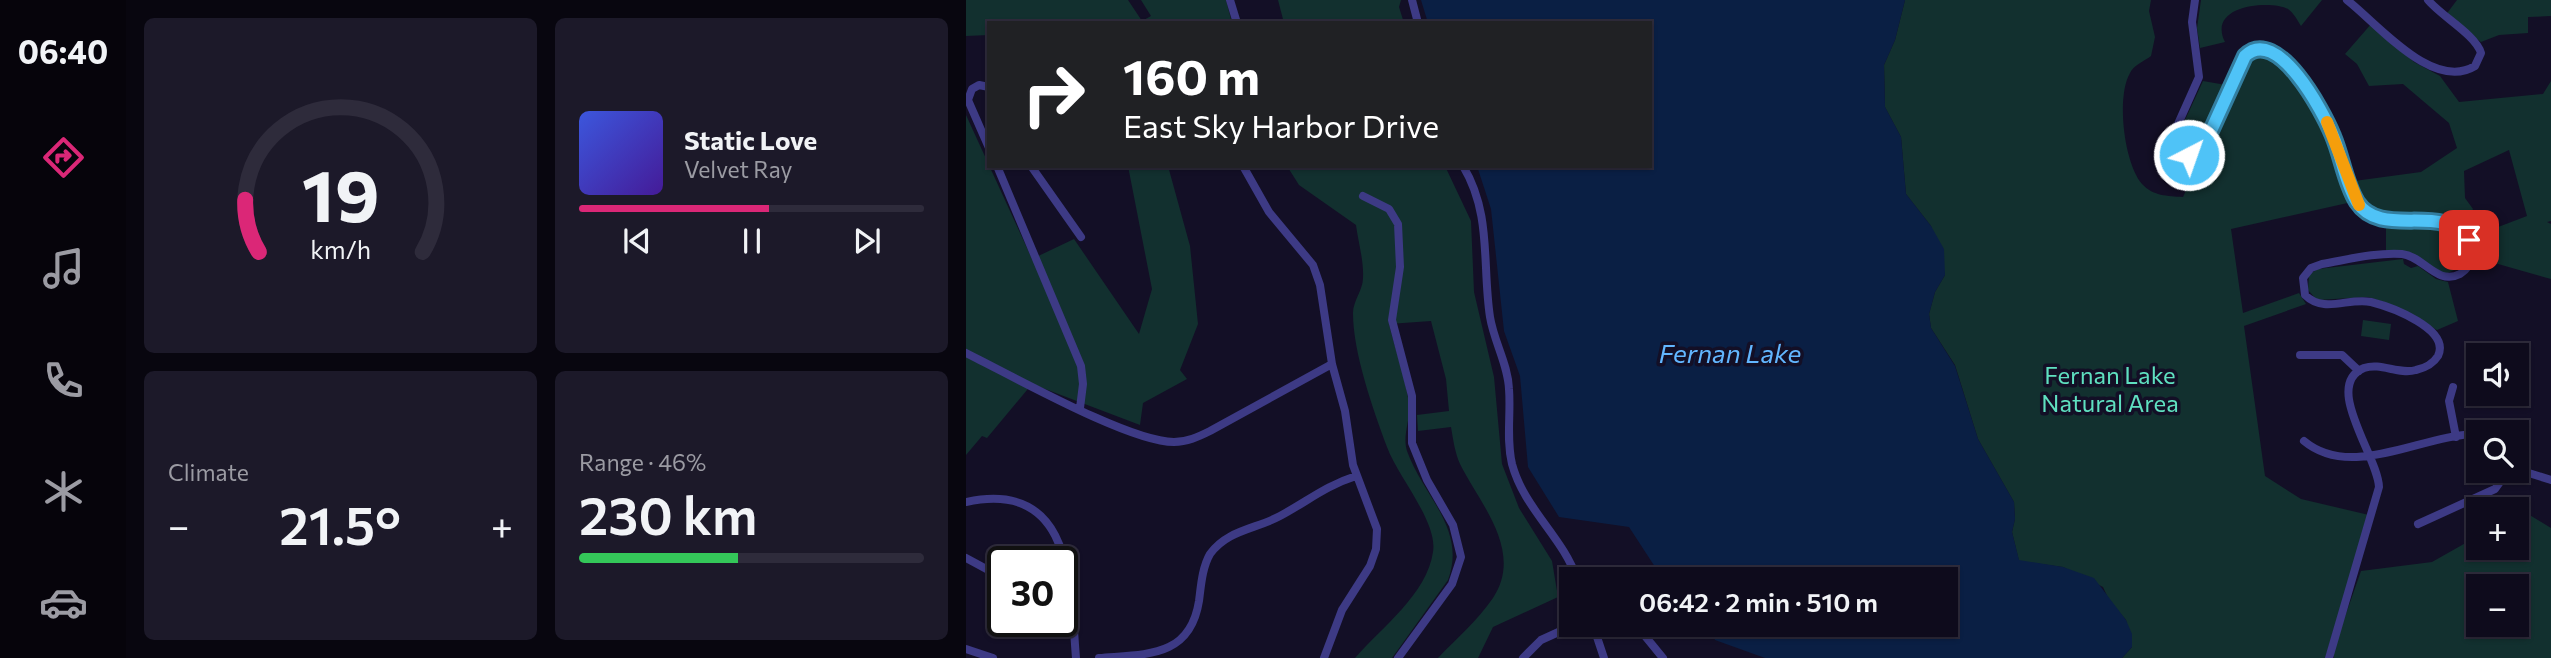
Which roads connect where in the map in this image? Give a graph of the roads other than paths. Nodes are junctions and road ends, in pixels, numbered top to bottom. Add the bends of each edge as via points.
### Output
1 (1230, 0) edge
2 (1412, 0) edge
3 (2196, 0) edge
4 (2347, 0) edge
5 (2428, 0) edge
6 (1236, 21) edge
7 (1417, 21) edge
8 (987, 87) edge
9 (967, 100) edge
10 (987, 144) edge
11 (998, 168) edge
12 (1032, 168) edge
13 (1244, 168) edge
14 (1464, 168) edge
15 (1363, 196) dead end
16 (1081, 237) dead end
17 (966, 353) edge
18 (2300, 355) dead end
19 (1332, 364) junction
20 (2359, 371) junction
21 (2453, 387) dead end
22 (1080, 408) junction
23 (2466, 436) edge
24 (2456, 437) junction
25 (2304, 441) dead end
26 (2370, 454) junction
27 (2529, 473) edge
28 (1356, 476) junction
29 (2551, 480) edge
30 (2499, 483) edge
31 (966, 502) edge
32 (2418, 524) dead end
33 (1061, 546) edge
34 (966, 558) edge
35 (1572, 567) edge
36 (987, 569) edge
37 (1559, 631) edge
38 (1073, 637) edge
39 (1597, 637) edge
40 (1646, 637) edge
41 (966, 649) edge
42 (993, 658) edge
43 (1076, 658) edge
44 (1099, 658) edge
45 (1324, 658) edge
46 (1398, 658) edge
47 (1523, 658) edge
48 (1604, 658) edge
49 (1663, 658) edge
50 (2329, 658) edge

1 - 6 street
2 - 7 street
3 - 20 street via 2192,22 2199,77 2174,133 2178,151 2189,155 2200,150 2242,60 2250,51 2269,49 2281,57 2316,103 2364,209 2381,218 2444,221 2469,240 2469,265 2449,277 2400,254 2322,264 2306,273 2303,291 2317,304 2372,302 2430,328 2438,337 2439,354 2426,367 2407,373 2375,367
4 - 5 street via 2427,65 2453,73 2475,66 2480,56 2478,45
8 - 9 street via 972,89
9 - 10 street
11 - 22 street via 1081,366
12 - 16 street
13 - 19 street via 1269,212 1312,265 1320,285
14 - 35 street via 1479,201 1486,233 1490,318 1509,385 1509,438 1516,476 1530,506
15 - 46 street via 1388,209 1398,224 1401,259 1392,320 1412,396 1412,443 1453,525 1461,556 1452,584
17 - 22 street
18 - 20 street via 2342,355
19 - 22 street via 1193,439 1153,439
19 - 28 street
20 - 26 street via 2348,383 2347,401
21 - 24 street via 2449,401
23 - 24 street
24 - 26 street
25 - 26 street via 2335,458
26 - 50 street via 2379,492
27 - 29 street
28 - 44 street via 1328,485 1278,517 1222,540 1209,556 1196,619 1184,638 1163,651
28 - 45 street via 1377,529 1376,549 1342,610
30 - 32 street
31 - 33 street via 1008,501 1042,519
34 - 36 street
37 - 47 street via 1541,639
38 - 43 street
39 - 48 street
40 - 49 street
41 - 42 street

